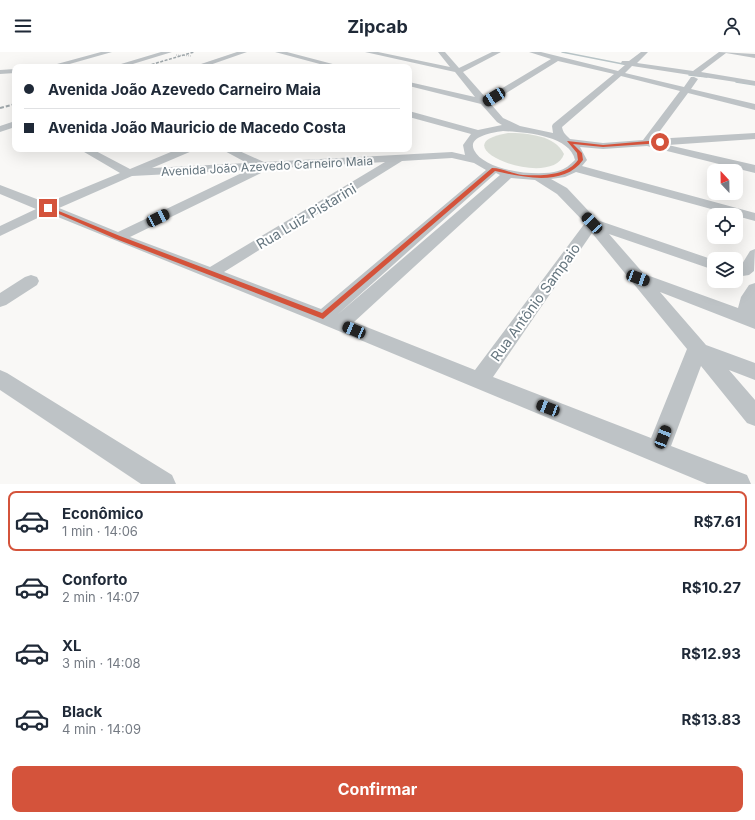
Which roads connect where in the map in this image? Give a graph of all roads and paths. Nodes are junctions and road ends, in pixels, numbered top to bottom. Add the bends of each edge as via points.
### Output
1 (109, 52) edge
2 (169, 52) edge
3 (244, 52) edge
4 (278, 52) edge
5 (368, 52) edge
6 (441, 52) edge
7 (498, 52) edge
8 (532, 52) edge
9 (639, 52) edge
10 (645, 52) edge
11 (723, 52) edge
12 (728, 52) edge
13 (132, 55) dead end
14 (418, 56) dead end
15 (755, 56) edge
16 (145, 58) junction
17 (198, 58) dead end
18 (557, 58) junction
19 (406, 60) junction
20 (215, 61) junction
21 (62, 64) edge
22 (125, 64) edge
23 (206, 64) edge
24 (225, 64) edge
25 (328, 64) edge
26 (398, 64) edge
27 (624, 67) junction
28 (12, 71) edge
29 (459, 71) junction
30 (0, 72) edge
31 (691, 82) junction
32 (755, 83) edge
33 (412, 85) edge
34 (755, 98) edge
35 (485, 102) junction
36 (755, 107) edge
37 (412, 115) edge
38 (412, 120) edge
39 (555, 123) junction
40 (500, 124) junction
41 (12, 125) edge
42 (0, 129) edge
43 (523, 129) junction
44 (476, 136) junction
45 (755, 136) edge
46 (566, 141) junction
47 (646, 142) junction
48 (603, 146) junction
49 (468, 150) junction
50 (90, 152) edge
51 (181, 152) edge
52 (232, 152) edge
53 (381, 152) edge
54 (452, 155) junction
55 (400, 158) junction
56 (475, 160) junction
57 (578, 160) junction
58 (264, 167) junction
59 (755, 169) edge
60 (501, 172) junction
61 (129, 173) junction
62 (560, 183) junction
63 (0, 189) edge
64 (471, 189) junction
65 (486, 194) junction
66 (48, 208) junction
67 (755, 212) edge
68 (755, 217) edge
69 (592, 223) junction
70 (0, 232) edge
71 (118, 238) junction
72 (755, 254) edge
73 (707, 263) edge
74 (743, 272) edge
75 (211, 273) junction
76 (638, 278) junction
77 (31, 281) dead end
78 (755, 290) edge
79 (0, 301) edge
80 (332, 320) junction
81 (750, 320) edge
82 (697, 349) junction
83 (755, 372) edge
84 (0, 378) edge
85 (478, 381) junction
86 (755, 416) edge
87 (657, 451) junction
88 (163, 484) edge
89 (738, 484) edge

1 - 21 street
2 - 16 street
3 - 20 street
4 - 25 street
5 - 19 street
6 - 29 street
7 - 29 street
8 - 18 street
9 - 27 street
10 - 27 street
11 - 31 street
12 - 15 street
13 - 16 street
14 - 19 street
16 - 22 street
17 - 20 street
18 - 27 street
18 - 35 street
19 - 26 street
19 - 29 street
20 - 23 street
20 - 24 street
27 - 31 street
27 - 31 street
27 - 39 street
28 - 30 street
29 - 35 street
31 - 32 street
31 - 34 street
31 - 36 street
31 - 47 street
33 - 35 street
35 - 40 street
37 - 44 street
38 - 44 street
39 - 43 street
39 - 46 street
40 - 43 street
40 - 44 street
41 - 42 street
43 - 46 street via 543,132
44 - 49 street via 468,143
45 - 47 street
46 - 48 street
46 - 57 street
47 - 48 street
47 - 59 street
48 - 57 street
49 - 54 street, Avenida João Azevedo Carneiro Maia
49 - 56 street
50 - 61 street
51 - 61 street
52 - 58 street
53 - 55 street
54 - 55 street, Avenida João Azevedo Carneiro Maia
54 - 56 street, Avenida João Azevedo Carneiro Maia
55 - 58 street, Avenida João Azevedo Carneiro Maia
55 - 75 street, Rua Luiz Pistarini
56 - 60 street
57 - 62 street
57 - 67 street
57 - 68 street
58 - 61 street, Avenida João Azevedo Carneiro Maia
58 - 71 street
60 - 62 street
60 - 64 street
60 - 65 street
61 - 66 street
62 - 69 street
63 - 66 street
64 - 65 street
64 - 80 street
65 - 80 street
66 - 70 street
66 - 71 street
69 - 73 street
69 - 76 street
69 - 85 street, Rua Antônio Sampaio
71 - 75 street
72 - 74 street via 747,270
75 - 80 street
76 - 81 street
76 - 82 street
77 - 79 street
78 - 81 street via 750,296
80 - 85 street
82 - 83 street
82 - 86 street
82 - 87 street
84 - 88 street
85 - 87 street
87 - 89 street

